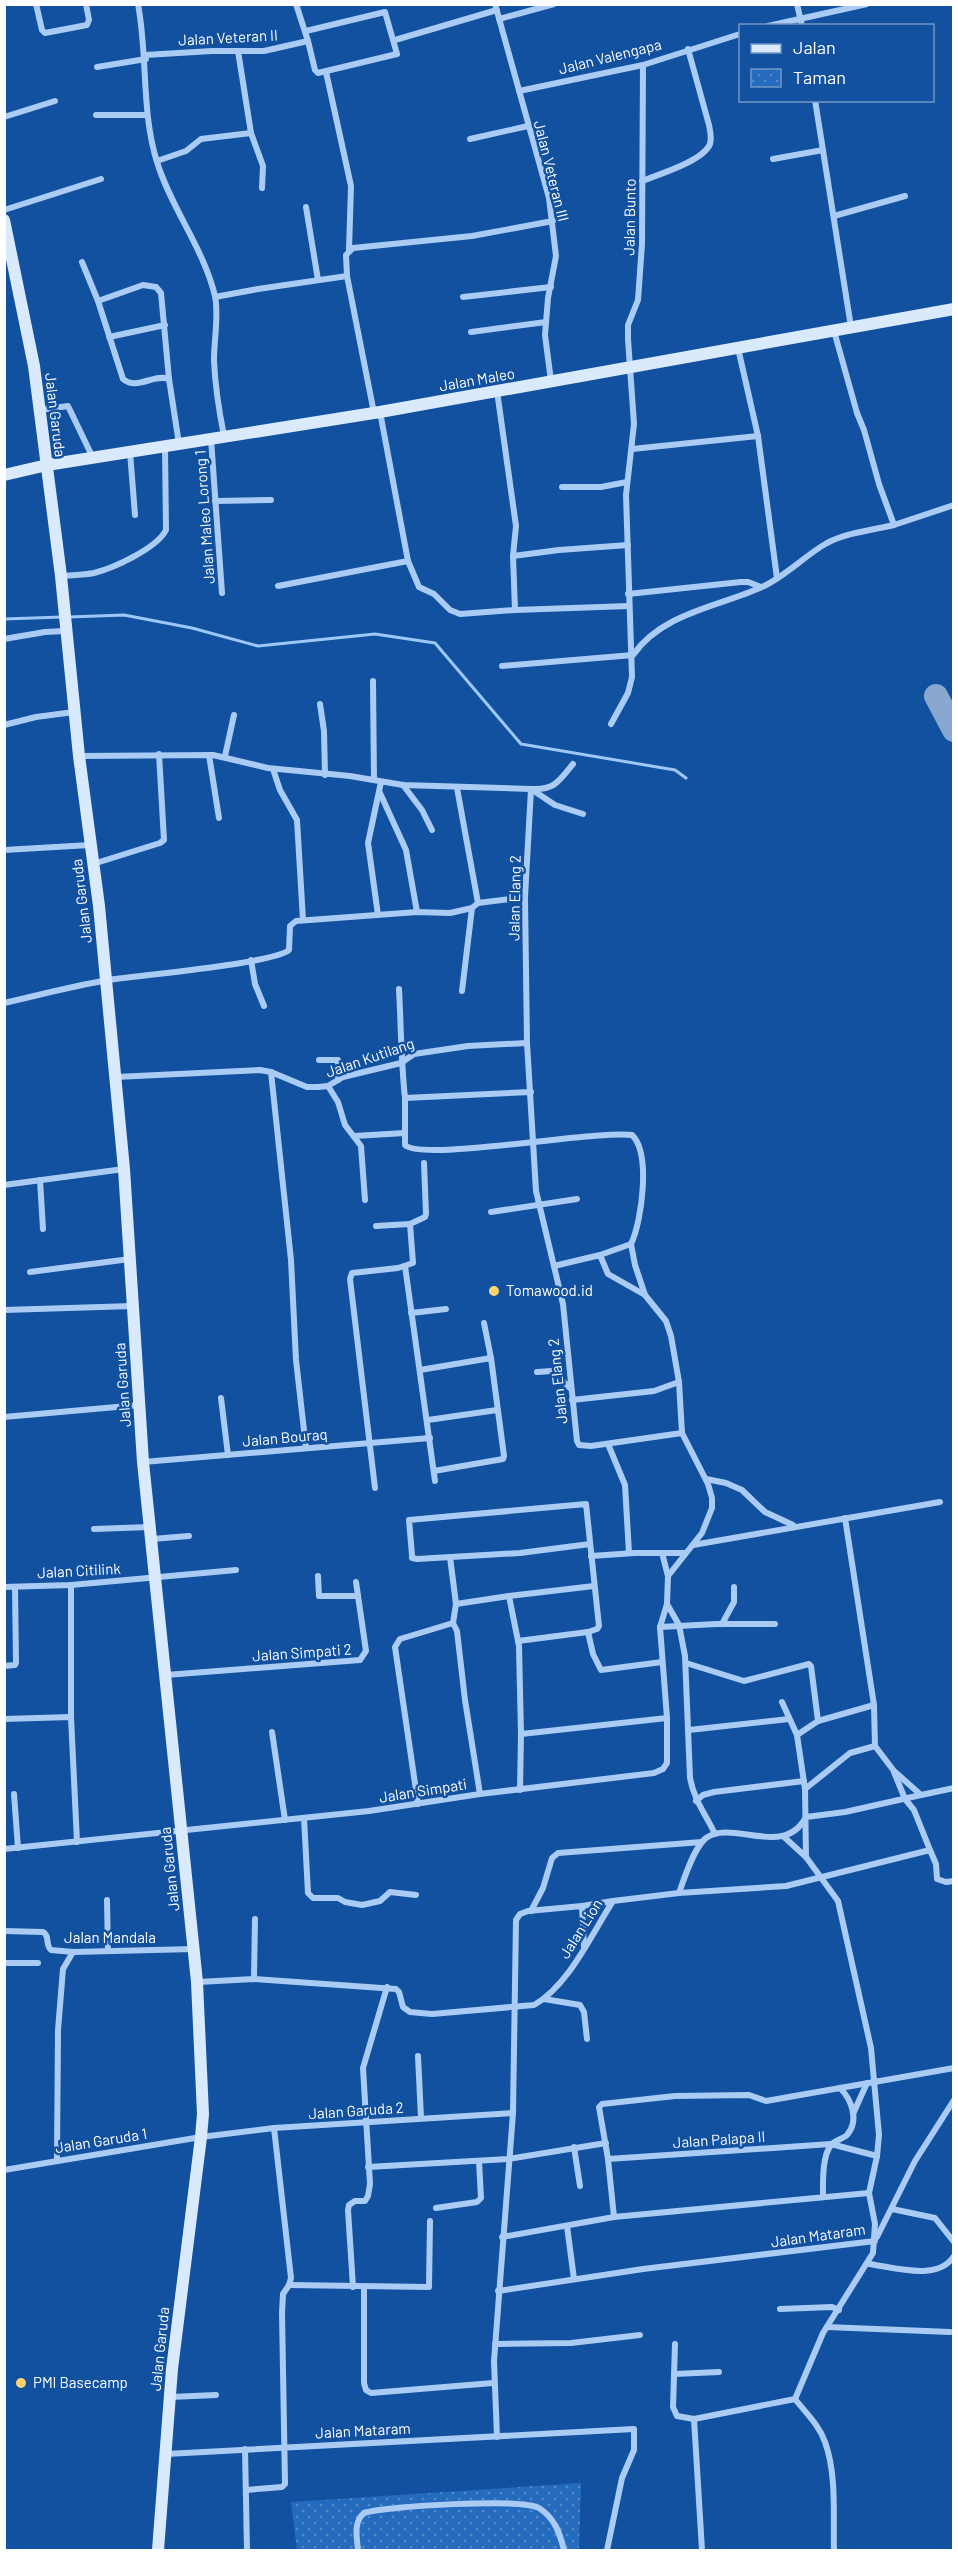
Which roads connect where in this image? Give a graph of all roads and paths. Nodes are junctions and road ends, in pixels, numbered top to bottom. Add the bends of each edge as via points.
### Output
1 (36, 4) edge
2 (86, 4) edge
3 (138, 4) edge
4 (296, 4) edge
5 (554, 4) edge
6 (797, 4) edge
7 (867, 4) edge
8 (496, 7) edge
9 (800, 17) junction
10 (499, 19) junction
11 (775, 24) edge
12 (802, 24) edge
13 (306, 31) junction
14 (739, 35) edge
15 (395, 40) junction
16 (308, 41) junction
17 (688, 49) junction
18 (238, 51) junction
19 (145, 57) junction
20 (643, 65) junction
21 (97, 67) dead end
22 (326, 72) junction
23 (519, 91) junction
24 (55, 101) dead end
25 (814, 102) edge
26 (147, 115) junction
27 (96, 116) dead end
28 (4, 117) edge
29 (528, 126) junction
30 (252, 133) junction
31 (470, 139) dead end
32 (823, 150) junction
33 (774, 159) dead end
34 (157, 161) junction
35 (101, 179) dead end
36 (642, 182) junction
37 (262, 188) dead end
38 (905, 196) dead end
39 (306, 207) dead end
40 (4, 210) edge
41 (834, 216) junction
42 (4, 220) edge
43 (553, 221) junction
44 (8, 248) edge
45 (349, 250) junction
46 (82, 262) dead end
47 (347, 276) junction
48 (318, 280) junction
49 (551, 286) junction
50 (215, 297) junction
51 (463, 297) dead end
52 (98, 301) junction
53 (954, 309) edge
54 (546, 322) junction
55 (165, 325) junction
56 (851, 327) junction
57 (834, 331) junction
58 (471, 332) dead end
59 (110, 338) junction
60 (738, 348) junction
61 (629, 366) junction
62 (170, 379) junction
63 (551, 381) junction
64 (497, 391) junction
65 (40, 410) junction
66 (377, 413) junction
67 (758, 436) junction
68 (224, 437) junction
69 (211, 439) junction
70 (180, 445) junction
71 (165, 447) junction
72 (632, 450) junction
73 (130, 452) junction
74 (93, 458) junction
75 (47, 465) junction
76 (4, 475) edge
77 (627, 482) junction
78 (562, 487) dead end
79 (271, 500) dead end
80 (215, 501) junction
81 (954, 505) edge
82 (135, 515) dead end
83 (894, 525) junction
84 (628, 545) junction
85 (513, 556) junction
86 (408, 561) junction
87 (61, 576) junction
88 (777, 578) junction
89 (278, 586) dead end
90 (762, 587) junction
91 (222, 593) dead end
92 (628, 594) junction
93 (629, 606) junction
94 (515, 610) junction
95 (65, 627) junction
96 (4, 639) edge
97 (633, 655) junction
98 (502, 666) dead end
99 (372, 681) dead end
100 (320, 704) dead end
101 (74, 712) junction
102 (234, 715) dead end
103 (611, 724) dead end
104 (4, 725) edge
105 (159, 754) junction
106 (209, 755) junction
107 (78, 756) junction
108 (225, 756) junction
109 (573, 764) dead end
110 (273, 769) junction
111 (325, 775) junction
112 (378, 781) junction
113 (403, 785) junction
114 (457, 788) junction
115 (531, 789) junction
116 (380, 793) junction
117 (584, 814) dead end
118 (219, 818) dead end
119 (432, 830) dead end
120 (90, 845) junction
121 (4, 850) edge
122 (93, 864) junction
123 (525, 897) junction
124 (475, 906) junction
125 (417, 912) junction
126 (378, 915) junction
127 (303, 920) junction
128 (251, 960) junction
129 (106, 981) junction
130 (399, 989) dead end
131 (462, 991) dead end
132 (4, 1003) edge
133 (264, 1006) dead end
134 (527, 1042) junction
135 (319, 1060) dead end
136 (400, 1063) junction
137 (271, 1072) junction
138 (116, 1077) junction
139 (338, 1080) junction
140 (328, 1086) junction
141 (531, 1092) junction
142 (405, 1098) junction
143 (405, 1133) junction
144 (354, 1136) junction
145 (532, 1141) junction
146 (424, 1163) dead end
147 (124, 1169) junction
148 (40, 1180) junction
149 (4, 1185) edge
150 (577, 1198) dead end
151 (365, 1200) dead end
152 (538, 1205) junction
153 (491, 1212) dead end
154 (410, 1224) junction
155 (376, 1226) dead end
156 (43, 1229) dead end
157 (631, 1244) junction
158 (600, 1255) junction
159 (130, 1259) junction
160 (405, 1266) junction
161 (555, 1266) junction
162 (30, 1272) dead end
163 (645, 1295) junction
164 (133, 1306) junction
165 (446, 1309) dead end
166 (4, 1310) edge
167 (411, 1313) junction
168 (484, 1323) dead end
169 (491, 1358) junction
170 (420, 1370) junction
171 (537, 1372) dead end
172 (679, 1382) junction
173 (570, 1389) junction
174 (221, 1398) dead end
175 (572, 1400) junction
176 (139, 1405) junction
177 (496, 1410) junction
178 (4, 1417) edge
179 (428, 1420) junction
180 (682, 1433) junction
181 (430, 1438) junction
182 (370, 1443) junction
183 (608, 1444) junction
184 (306, 1449) junction
185 (228, 1455) junction
186 (143, 1462) junction
187 (434, 1471) junction
188 (706, 1479) junction
189 (435, 1481) dead end
190 (375, 1488) dead end
191 (940, 1502) dead end
192 (845, 1518) junction
193 (797, 1526) junction
194 (94, 1530) dead end
195 (151, 1533) junction
196 (189, 1536) dead end
197 (590, 1544) junction
198 (692, 1546) junction
199 (629, 1553) junction
200 (662, 1553) junction
201 (685, 1553) junction
202 (591, 1556) junction
203 (450, 1557) junction
204 (236, 1570) dead end
205 (318, 1575) dead end
206 (668, 1576) junction
207 (155, 1578) junction
208 (356, 1582) dead end
209 (71, 1585) junction
210 (594, 1586) junction
211 (4, 1587) edge
212 (15, 1587) junction
213 (734, 1587) dead end
214 (358, 1596) junction
215 (509, 1596) junction
216 (456, 1604) junction
217 (667, 1604) junction
218 (453, 1623) junction
219 (722, 1623) junction
220 (775, 1624) dead end
221 (679, 1625) junction
222 (660, 1627) junction
223 (588, 1632) junction
224 (518, 1641) junction
225 (662, 1662) junction
226 (686, 1663) junction
227 (4, 1666) edge
228 (165, 1675) junction
229 (782, 1702) dead end
230 (874, 1705) junction
231 (71, 1717) junction
232 (667, 1718) junction
233 (4, 1719) edge
234 (789, 1719) junction
235 (818, 1721) junction
236 (689, 1730) junction
237 (272, 1732) dead end
238 (521, 1734) junction
239 (797, 1735) junction
240 (875, 1746) junction
241 (894, 1771) junction
242 (804, 1781) junction
243 (954, 1788) edge
244 (805, 1789) junction
245 (520, 1790) junction
246 (14, 1794) dead end
247 (480, 1794) junction
248 (921, 1795) junction
249 (905, 1799) junction
250 (696, 1800) junction
251 (418, 1804) junction
252 (806, 1817) junction
253 (304, 1818) junction
254 (285, 1820) junction
255 (181, 1832) junction
256 (715, 1834) junction
257 (783, 1836) junction
258 (77, 1842) junction
259 (702, 1842) junction
260 (18, 1848) junction
261 (4, 1849) edge
262 (930, 1850) junction
263 (806, 1857) junction
264 (819, 1877) junction
265 (954, 1881) edge
266 (679, 1893) junction
267 (416, 1895) dead end
268 (106, 1900) dead end
269 (613, 1901) junction
270 (582, 1906) junction
271 (531, 1911) junction
272 (255, 1919) dead end
273 (4, 1931) edge
274 (584, 1947) junction
275 (194, 1949) junction
276 (108, 1951) junction
277 (73, 1952) junction
278 (4, 1963) edge
279 (38, 1963) dead end
280 (254, 1979) junction
281 (197, 1982) junction
282 (387, 1988) junction
283 (544, 2000) junction
284 (514, 2008) junction
285 (587, 2039) dead end
286 (418, 2056) dead end
287 (954, 2068) edge
288 (875, 2082) junction
289 (867, 2083) junction
290 (840, 2088) junction
291 (954, 2100) edge
292 (513, 2113) junction
293 (853, 2114) junction
294 (420, 2118) junction
295 (365, 2122) junction
296 (274, 2128) junction
297 (201, 2137) junction
298 (606, 2143) junction
299 (831, 2144) junction
300 (574, 2147) junction
301 (877, 2156) junction
302 (57, 2159) junction
303 (508, 2159) junction
304 (608, 2159) junction
305 (479, 2161) junction
306 (368, 2167) junction
307 (4, 2170) edge
308 (580, 2186) dead end
309 (869, 2193) junction
310 (823, 2196) junction
311 (436, 2208) dead end
312 (892, 2209) junction
313 (614, 2217) junction
314 (430, 2221) dead end
315 (567, 2226) junction
316 (502, 2237) junction
317 (875, 2241) junction
318 (954, 2242) edge
319 (954, 2256) edge
320 (869, 2264) junction
321 (574, 2279) junction
322 (290, 2285) junction
323 (353, 2287) junction
324 (364, 2287) junction
325 (498, 2291) junction
326 (780, 2309) dead end
327 (839, 2310) junction
328 (827, 2327) junction
329 (950, 2332) dead end
330 (640, 2335) dead end
331 (495, 2344) junction
332 (675, 2344) dead end
333 (719, 2372) dead end
334 (674, 2374) junction
335 (493, 2382) junction
336 (216, 2395) dead end
337 (170, 2397) junction
338 (795, 2400) junction
339 (694, 2419) junction
340 (497, 2437) junction
341 (285, 2446) junction
342 (245, 2449) junction
343 (166, 2454) junction
344 (246, 2490) junction
345 (158, 2550) edge
346 (247, 2550) edge
347 (358, 2550) edge
348 (564, 2550) edge
349 (607, 2550) edge
350 (702, 2550) edge
351 (834, 2550) edge

1 - 2 street via 45,33 87,25 90,20
3 - 19 street
4 - 13 street
5 - 10 street
6 - 9 street
7 - 9 street
8 - 10 street, Jalan Veteran III
8 - 15 street
9 - 11 street
9 - 12 street
10 - 23 street, Jalan Veteran III
13 - 15 street via 383,12
13 - 16 street
14 - 17 street, Jalan Valengapa
15 - 22 street via 396,56
16 - 18 street, Jalan Veteran II via 264,51
16 - 22 street via 316,73
17 - 20 street, Jalan Valengapa
17 - 36 street via 709,124 709,145 695,158
18 - 19 street, Jalan Veteran II
18 - 30 street
19 - 21 street, Jalan Veteran II
19 - 26 street
20 - 23 street, Jalan Valengapa
20 - 36 street, Jalan Bunto
22 - 45 street via 351,186
23 - 29 street, Jalan Veteran III
24 - 28 street
25 - 32 street
26 - 27 street
26 - 34 street
29 - 31 street
29 - 43 street, Jalan Veteran III
30 - 34 street via 201,139 186,151
30 - 37 street via 263,166
32 - 33 street
32 - 41 street
34 - 50 street
35 - 40 street
36 - 61 street, Jalan Bunto via 639,290 628,325
38 - 41 street
39 - 48 street
41 - 56 street
42 - 44 street, Jalan Garuda
43 - 45 street via 472,236
43 - 49 street, Jalan Veteran III via 556,256
44 - 65 street, Jalan Garuda
45 - 47 street
46 - 52 street
47 - 48 street
47 - 66 street
48 - 50 street
49 - 51 street
49 - 54 street, Jalan Veteran III
50 - 68 street via 216,398
52 - 55 street via 143,285 156,287 161,293
52 - 59 street
53 - 56 street, Jalan Maleo
54 - 58 street
54 - 63 street, Jalan Veteran III
55 - 59 street
55 - 62 street
56 - 57 street, Jalan Maleo
57 - 60 street, Jalan Maleo
57 - 83 street
59 - 62 street via 119,370 128,383
60 - 61 street, Jalan Maleo
60 - 67 street
61 - 63 street, Jalan Maleo
61 - 72 street, Jalan Bunto
62 - 70 street
63 - 64 street, Jalan Maleo
64 - 66 street, Jalan Maleo
64 - 85 street via 516,526
65 - 74 street via 68,406
65 - 75 street, Jalan Garuda
66 - 68 street, Jalan Maleo
66 - 86 street
67 - 72 street
67 - 88 street
68 - 69 street, Jalan Maleo
69 - 70 street, Jalan Maleo
69 - 80 street, Jalan Maleo Lorong 1
70 - 71 street, Jalan Maleo
71 - 73 street, Jalan Maleo
71 - 87 street via 163,536 147,549 100,571
72 - 77 street, Jalan Bunto
73 - 74 street, Jalan Maleo
73 - 82 street
74 - 75 street, Jalan Maleo
75 - 76 street, Jalan Maleo
75 - 87 street, Jalan Garuda
77 - 78 street
77 - 84 street, Jalan Bunto
79 - 80 street
80 - 91 street, Jalan Maleo Lorong 1
81 - 83 street
83 - 88 street via 828,542
84 - 85 street
84 - 92 street, Jalan Bunto
85 - 94 street
86 - 89 street
86 - 94 street via 419,587 438,597 450,610 466,615
87 - 95 street, Jalan Garuda
88 - 90 street
90 - 92 street via 741,582
90 - 97 street via 663,627 646,638
92 - 93 street, Jalan Bunto
93 - 94 street
93 - 97 street, Jalan Bunto
95 - 96 street
95 - 101 street, Jalan Garuda
97 - 98 street
97 - 103 street, Jalan Bunto via 628,693
99 - 112 street
100 - 111 street
101 - 104 street
101 - 107 street, Jalan Garuda
102 - 108 street
105 - 106 street
105 - 107 street
105 - 122 street via 164,840
106 - 108 street
106 - 118 street
107 - 120 street, Jalan Garuda
108 - 110 street
109 - 115 street via 552,787
110 - 111 street
110 - 127 street via 297,820
111 - 112 street
112 - 113 street
112 - 116 street
113 - 114 street
113 - 119 street
114 - 115 street
114 - 124 street
115 - 117 street via 555,805
115 - 123 street, Jalan Elang 2
116 - 125 street via 406,850
116 - 126 street via 368,843
120 - 121 street
120 - 122 street, Jalan Garuda
122 - 129 street, Jalan Garuda
123 - 124 street
123 - 134 street, Jalan Elang 2
124 - 125 street via 450,913
124 - 131 street
125 - 126 street
126 - 127 street
127 - 128 street via 290,926 287,952
128 - 129 street
128 - 133 street
129 - 132 street
129 - 138 street, Jalan Garuda
130 - 136 street
134 - 136 street, Jalan Kutilang via 437,1050 414,1054
134 - 141 street, Jalan Elang 2
135 - 139 street via 338,1060
136 - 139 street, Jalan Kutilang
136 - 142 street
137 - 138 street, Jalan Kutilang
137 - 140 street, Jalan Kutilang via 307,1087
137 - 184 street
138 - 147 street, Jalan Garuda
139 - 140 street, Jalan Kutilang
140 - 144 street
141 - 142 street
141 - 145 street, Jalan Elang 2
142 - 143 street
143 - 144 street
143 - 145 street via 405,1145 412,1149 459,1149
144 - 151 street via 361,1146
145 - 152 street, Jalan Elang 2
145 - 157 street via 626,1134 634,1137 643,1192
146 - 154 street via 426,1214
147 - 148 street
147 - 159 street, Jalan Garuda
148 - 149 street
148 - 156 street
150 - 152 street
152 - 153 street
152 - 161 street, Jalan Elang 2
154 - 155 street
154 - 160 street via 413,1263
157 - 158 street
157 - 163 street
158 - 161 street
158 - 163 street via 608,1274
159 - 162 street
159 - 164 street, Jalan Garuda
160 - 167 street
160 - 182 street via 352,1273 350,1279
161 - 173 street, Jalan Elang 2 via 563,1305
163 - 172 street via 666,1322
164 - 166 street
164 - 176 street, Jalan Garuda
165 - 167 street
167 - 170 street
168 - 169 street
169 - 170 street
169 - 177 street
170 - 179 street
171 - 173 street via 552,1371
172 - 175 street via 654,1391
172 - 180 street
173 - 175 street, Jalan Elang 2
174 - 185 street
175 - 183 street, Jalan Elang 2 via 578,1444
176 - 178 street
176 - 186 street, Jalan Garuda
177 - 179 street
177 - 187 street via 503,1459
179 - 181 street
180 - 183 street
180 - 188 street
181 - 182 street, Jalan Bouraq
181 - 187 street
182 - 184 street, Jalan Bouraq
182 - 190 street
183 - 199 street via 625,1485
184 - 185 street, Jalan Bouraq
185 - 186 street, Jalan Bouraq
186 - 195 street, Jalan Garuda
187 - 189 street
188 - 193 street via 742,1490 765,1512
188 - 198 street via 712,1508
191 - 192 street
192 - 193 street
192 - 230 street
193 - 198 street
194 - 195 street
195 - 196 street
195 - 207 street, Jalan Garuda
197 - 202 street
197 - 203 street
197 - 203 street via 583,1503 409,1520 412,1558
198 - 201 street
199 - 200 street
199 - 202 street
200 - 201 street
200 - 206 street
201 - 206 street
202 - 210 street
203 - 216 street
204 - 207 street, Jalan Citilink
205 - 214 street via 319,1596
206 - 217 street, Jalan Simpati
207 - 209 street, Jalan Citilink
207 - 228 street, Jalan Garuda
208 - 214 street, Jalan Simpati 2
209 - 212 street, Jalan Citilink
209 - 231 street
210 - 215 street
210 - 223 street via 599,1626
211 - 212 street, Jalan Citilink
212 - 227 street via 16,1663
213 - 219 street via 734,1602
214 - 228 street, Jalan Simpati 2 via 366,1651 360,1660
215 - 216 street
215 - 224 street
216 - 218 street
217 - 221 street
217 - 222 street, Jalan Simpati
218 - 247 street
218 - 251 street via 400,1639 394,1652
219 - 220 street
219 - 221 street
221 - 222 street
221 - 226 street
222 - 225 street, Jalan Simpati
223 - 224 street
223 - 225 street via 601,1670
224 - 238 street
225 - 232 street, Jalan Simpati
226 - 235 street via 744,1681 809,1664
226 - 236 street
228 - 255 street, Jalan Garuda
229 - 234 street
230 - 235 street
230 - 240 street
231 - 233 street
231 - 258 street
232 - 238 street
232 - 245 street, Jalan Simpati via 667,1763 663,1769
234 - 236 street
234 - 239 street
235 - 239 street
236 - 250 street via 690,1778
237 - 254 street
238 - 245 street
239 - 242 street
240 - 241 street
240 - 244 street via 850,1753
241 - 248 street
241 - 249 street
242 - 244 street
242 - 250 street via 714,1792
243 - 248 street
244 - 252 street
245 - 247 street, Jalan Simpati
246 - 260 street
247 - 251 street, Jalan Simpati
248 - 249 street
249 - 252 street
249 - 262 street
250 - 256 street
251 - 253 street, Jalan Simpati
252 - 257 street
252 - 263 street
253 - 254 street, Jalan Simpati
253 - 267 street via 309,1893 313,1898 338,1898 362,1905 380,1901 390,1892
254 - 255 street, Jalan Simpati
255 - 258 street, Jalan Simpati
255 - 275 street, Jalan Garuda
256 - 257 street
256 - 259 street
257 - 263 street
258 - 260 street, Jalan Simpati
259 - 266 street
259 - 271 street via 558,1853 552,1858
260 - 261 street, Jalan Simpati
262 - 264 street, Jalan Lion
262 - 265 street via 937,1879
263 - 264 street
264 - 266 street, Jalan Lion via 786,1886
264 - 288 street via 836,1896 842,1914
266 - 269 street, Jalan Lion
268 - 276 street
269 - 270 street
269 - 274 street, Jalan Lion
270 - 271 street
270 - 274 street
271 - 284 street via 520,1914 516,1920
272 - 280 street
273 - 277 street, Jalan Mandala via 39,1930 45,1933 51,1950
274 - 283 street, Jalan Lion
275 - 276 street, Jalan Mandala
275 - 281 street, Jalan Garuda
276 - 277 street, Jalan Mandala
277 - 302 street via 63,1970 58,2030
278 - 279 street
280 - 281 street
280 - 282 street
281 - 297 street, Jalan Garuda
282 - 284 street via 398,1990 403,2007 410,2012
282 - 295 street via 363,2068
283 - 284 street
283 - 285 street via 580,2005
284 - 292 street
286 - 294 street
287 - 288 street
288 - 289 street
288 - 301 street
289 - 290 street
289 - 293 street
290 - 293 street via 848,2096
290 - 298 street via 766,2101 749,2095 675,2096 605,2103 599,2107
291 - 312 street via 927,2139
292 - 294 street, Jalan Garuda 2
292 - 303 street
293 - 299 street via 849,2133
294 - 295 street, Jalan Garuda 2
295 - 296 street, Jalan Garuda 2
295 - 306 street
296 - 297 street, Jalan Garuda 2
296 - 322 street
297 - 302 street, Jalan Garuda 1
297 - 337 street, Jalan Garuda
298 - 300 street
298 - 304 street
299 - 301 street, Jalan Palapa II
299 - 304 street, Jalan Palapa II
299 - 310 street
300 - 303 street
300 - 308 street
301 - 309 street
302 - 307 street, Jalan Garuda 1
303 - 305 street
303 - 316 street
304 - 313 street
305 - 306 street
305 - 311 street via 481,2198 477,2202
306 - 323 street via 368,2196 366,2200 354,2201 348,2210
309 - 310 street
309 - 317 street
310 - 313 street
312 - 317 street
312 - 318 street via 935,2218
313 - 315 street
314 - 324 street via 429,2287
315 - 316 street
315 - 321 street
316 - 325 street
317 - 320 street, Jalan Mataram
317 - 321 street, Jalan Mataram
319 - 320 street via 937,2270
320 - 327 street, Jalan Mataram
321 - 325 street, Jalan Mataram
322 - 323 street
322 - 341 street via 283,2294 282,2313
323 - 324 street
324 - 335 street via 366,2390
325 - 331 street
326 - 327 street
327 - 328 street, Jalan Mataram
328 - 329 street
328 - 338 street, Jalan Mataram
330 - 331 street via 571,2343
331 - 335 street
332 - 334 street
333 - 334 street
334 - 339 street via 673,2413
335 - 340 street
336 - 337 street
337 - 343 street, Jalan Garuda
338 - 339 street
338 - 351 street via 824,2441 831,2470
339 - 350 street
340 - 341 street, Jalan Mataram
340 - 349 street, Jalan Mataram via 634,2429 634,2450 622,2478
341 - 342 street, Jalan Mataram
341 - 344 street via 284,2486
342 - 343 street, Jalan Mataram
342 - 344 street
343 - 345 street, Jalan Garuda
344 - 346 street
347 - 348 street via 357,2523 364,2513 502,2502 539,2508 559,2530

